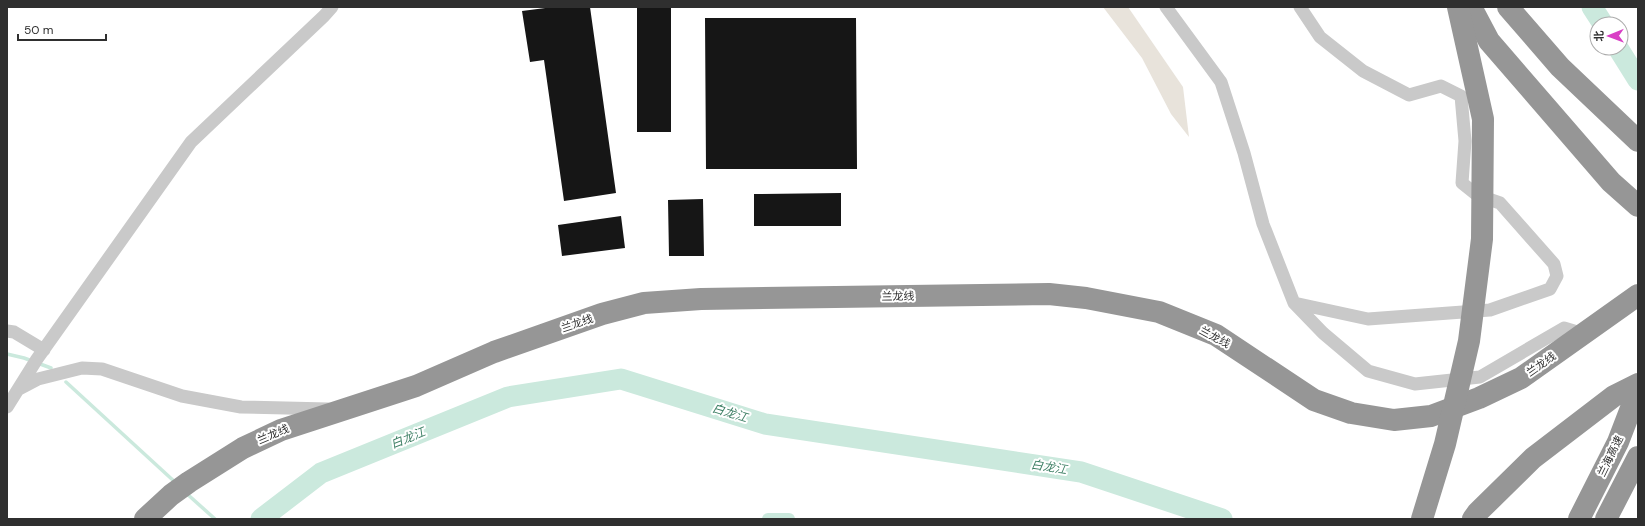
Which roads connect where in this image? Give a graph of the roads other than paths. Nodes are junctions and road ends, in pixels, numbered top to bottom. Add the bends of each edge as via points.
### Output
1 (332, 7) edge
2 (1166, 7) edge
3 (1300, 7) edge
4 (1458, 7) edge
5 (1471, 7) edge
6 (1508, 7) edge
7 (1638, 141) edge
8 (1638, 206) edge
9 (1638, 295) edge
10 (1294, 303) junction
11 (7, 331) edge
12 (1584, 334) junction
13 (38, 358) junction
14 (1638, 384) edge
15 (18, 390) junction
16 (1638, 390) edge
17 (7, 408) edge
18 (342, 410) junction
19 (1638, 457) edge
20 (145, 519) edge
21 (1422, 519) edge
22 (1473, 519) edge
23 (1579, 519) edge
24 (1606, 519) edge

1 - 13 street via 191,142
2 - 10 street via 1221,82 1263,224
3 - 10 street via 1320,37 1363,71 1409,95 1441,86 1461,96 1465,141 1462,183 1477,195 1500,203 1554,264 1558,276 1550,289 1490,310 1368,318
4 - 21 highway, bridge via 1483,118 1482,239 1469,341 1445,444
5 - 8 highway via 1489,41 1611,182
6 - 7 highway via 1560,67
9 - 12 highway, 兰龙线
10 - 12 street via 1322,334 1368,371 1415,384 1480,376 1564,328
11 - 13 street via 14,332
12 - 18 highway, 兰龙线 via 1521,378 1479,398 1431,416 1394,420 1351,413 1314,400 1216,335 1159,312 1086,298 1049,294 701,299 644,303 602,314 494,352 416,386
13 - 15 street
14 - 22 highway via 1614,396 1533,458
15 - 17 street
15 - 18 street via 38,379 82,368 102,368 182,396 241,407
16 - 23 highway, 兰海高速 via 1618,442
18 - 20 highway, 兰龙线 via 281,430 243,448 171,495
19 - 24 highway

